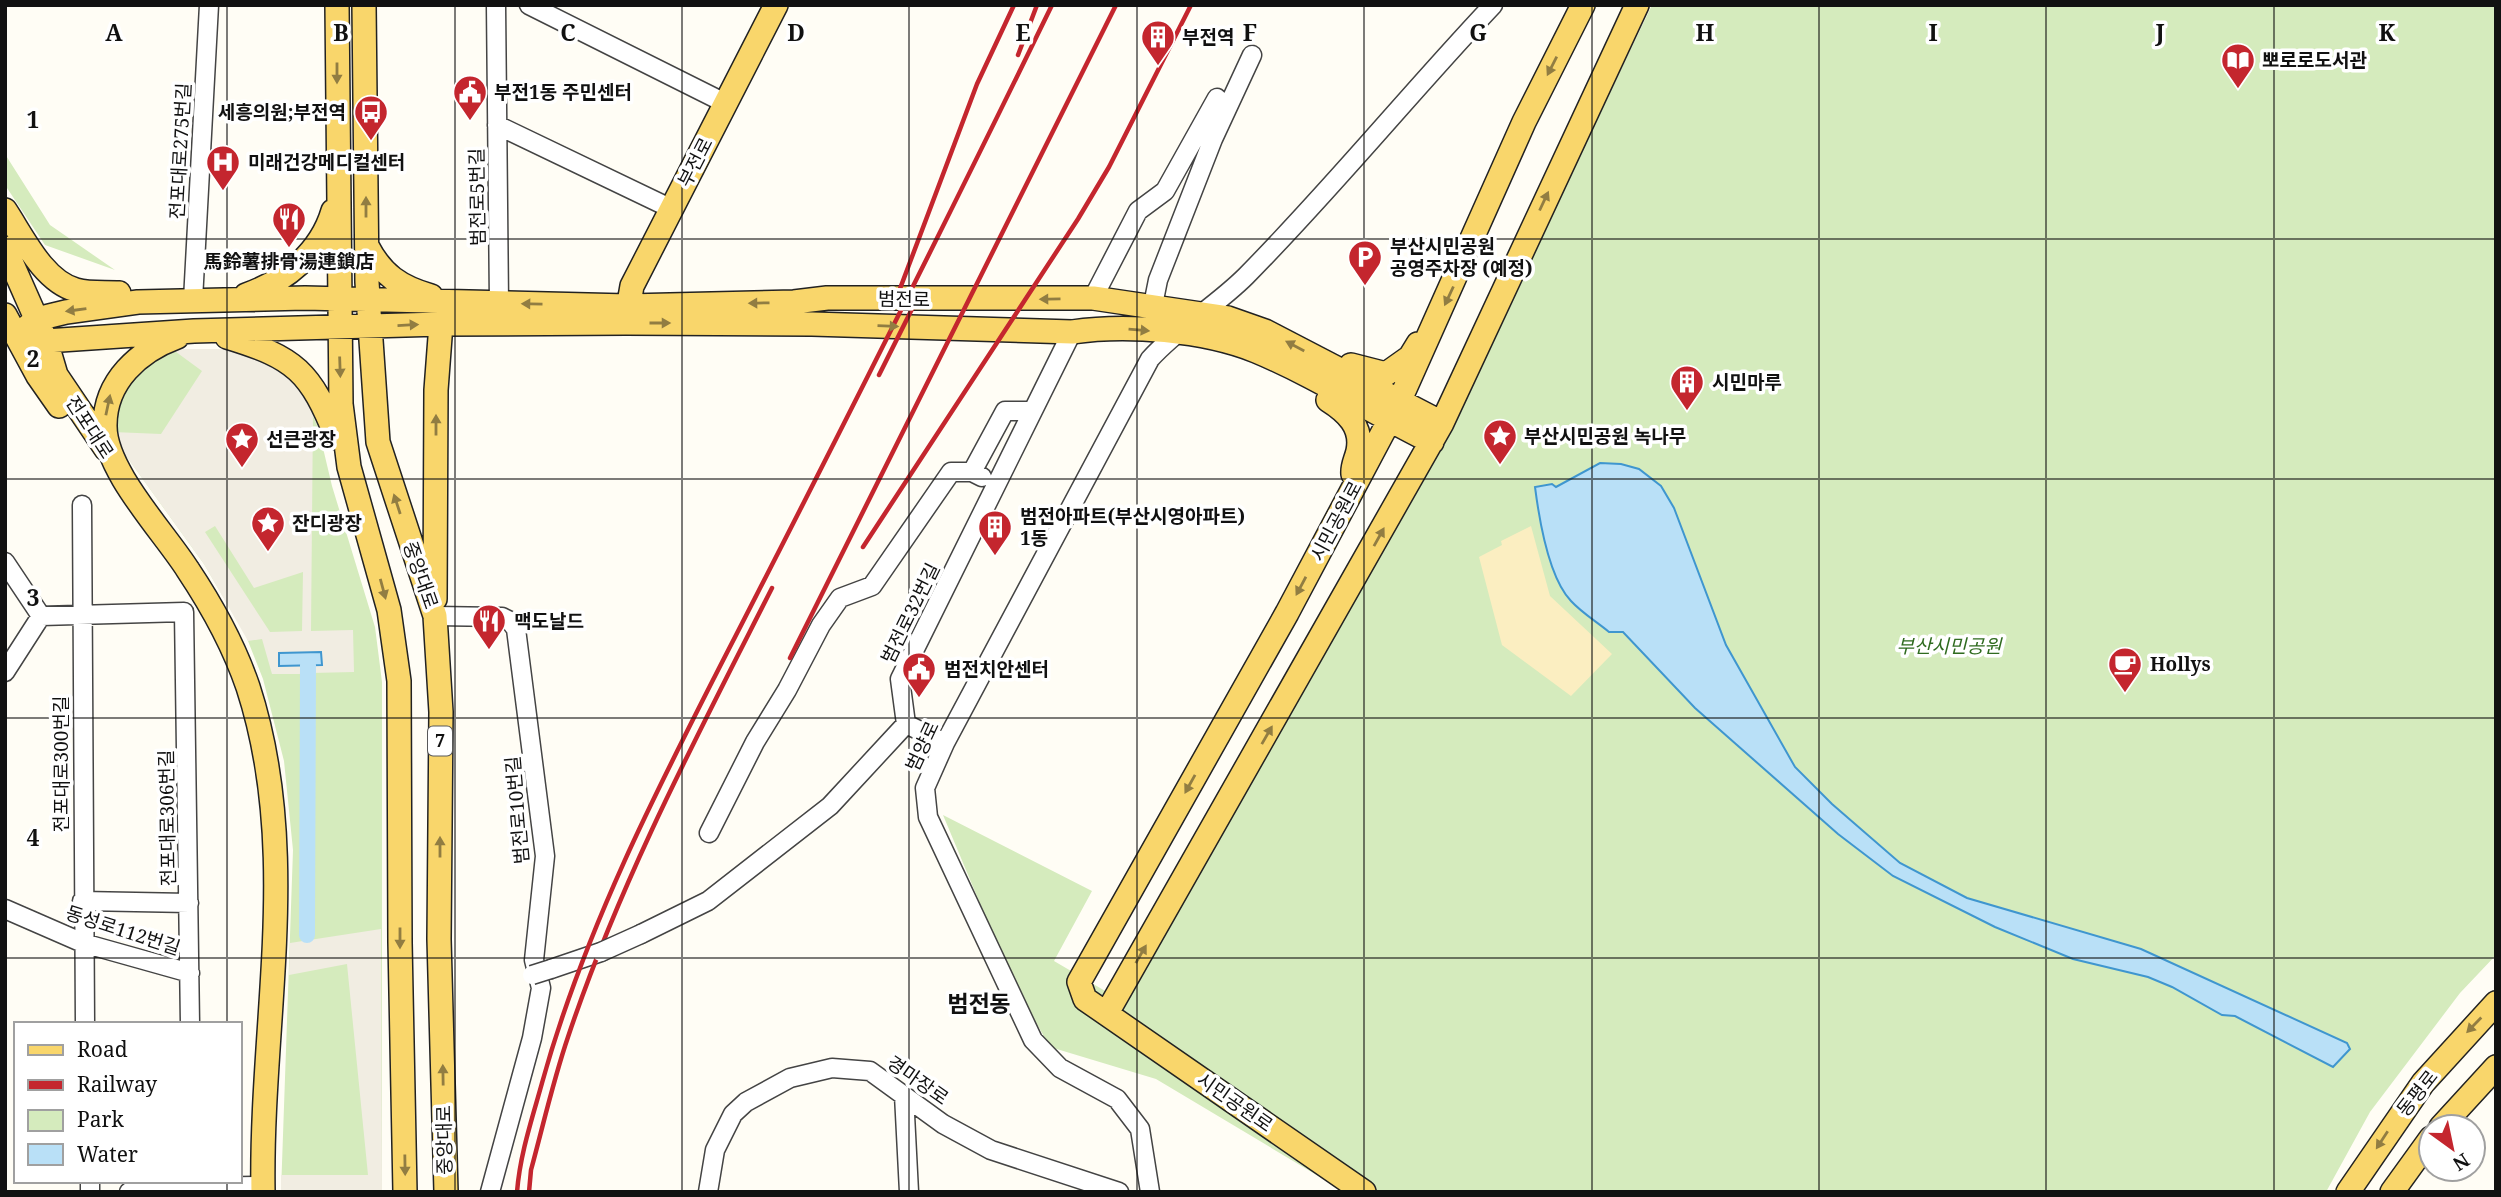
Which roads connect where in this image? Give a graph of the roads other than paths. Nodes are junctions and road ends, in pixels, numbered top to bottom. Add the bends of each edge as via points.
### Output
1 (209, 5) edge
2 (337, 5) edge
3 (364, 5) edge
4 (496, 5) edge
5 (529, 5) edge
6 (776, 5) edge
7 (1493, 5) edge
8 (1583, 5) edge
9 (1637, 5) edge
10 (1252, 55) dead end
11 (1217, 98) dead end
12 (725, 103) junction
13 (497, 125) junction
14 (337, 194) junction
15 (671, 209) junction
16 (5, 210) edge
17 (366, 245) junction
18 (5, 248) edge
19 (1093, 298) junction
20 (339, 299) junction
21 (193, 300) junction
22 (231, 300) junction
23 (368, 300) junction
24 (138, 302) junction
25 (457, 304) junction
26 (499, 304) junction
27 (1153, 305) junction
28 (627, 314) junction
29 (1201, 314) junction
30 (5, 315) edge
31 (37, 319) junction
32 (441, 324) junction
33 (369, 327) junction
34 (1434, 327) junction
35 (340, 328) junction
36 (201, 331) junction
37 (1072, 332) junction
38 (1173, 334) junction
39 (11, 339) edge
40 (46, 341) junction
41 (1330, 365) junction
42 (1310, 379) junction
43 (1032, 411) junction
44 (1394, 411) junction
45 (1437, 433) junction
46 (349, 467) junction
47 (118, 470) junction
48 (972, 472) junction
49 (996, 484) junction
50 (1353, 489) junction
51 (82, 505) dead end
52 (7, 564) edge
53 (207, 599) junction
54 (184, 612) junction
55 (81, 615) junction
56 (41, 616) junction
57 (435, 616) junction
58 (5, 672) edge
59 (906, 724) junction
60 (945, 743) junction
61 (709, 833) dead end
62 (82, 901) junction
63 (190, 903) junction
64 (5, 909) edge
65 (83, 943) junction
66 (190, 973) junction
67 (532, 975) dead end
68 (2496, 1003) edge
69 (1107, 1013) junction
70 (85, 1022) edge
71 (190, 1022) edge
72 (2494, 1073) edge
73 (904, 1095) junction
74 (2455, 1113) edge
75 (2417, 1157) edge
76 (188, 1184) edge
77 (263, 1189) edge
78 (129, 1192) edge
79 (405, 1192) edge
80 (446, 1192) edge
81 (490, 1192) edge
82 (708, 1192) edge
83 (909, 1192) edge
84 (1119, 1192) edge
85 (1150, 1192) edge
86 (1364, 1192) edge
87 (2348, 1192) edge
88 (2392, 1192) edge

1 - 21 street, 전포대로275번길
2 -> 14 main road, 중앙대로 / 7
17 -> 3 main road, 중앙대로 / 7
4 - 13 street, 범전로5번길
5 - 12 street
6 - 12 main road, 부전로
7 - 29 street via 1412,91 1333,186 1243,279
8 -> 34 main road, 시민공원로 via 1524,122
45 -> 9 main road
10 - 27 street via 1208,152 1158,280
11 - 19 street via 1165,191 1138,211
12 - 15 main road, 부전로
13 - 15 street
13 - 26 street, 범전로5번길
14 - 20 main road, 중앙대로 / 7
14 - 22 main road via 327,230 310,253 278,281
15 - 28 main road, 부전로 via 632,286
16 - 24 main road via 58,282 75,290 119,293
17 - 23 main road, 중앙대로 / 7
17 - 25 main road via 388,276 405,288
18 - 31 main road, 전포대로
19 - 27 main road, 범전로
19 -> 28 main road, 범전로 via 827,298
20 - 22 main road
20 - 23 main road, 범전로
20 - 35 main road, 중앙대로 / 7
21 - 22 main road
21 - 24 main road
23 - 25 main road, 범전로
23 - 33 main road, 중앙대로 / 7
24 -> 31 main road
25 - 26 main road, 범전로
28 -> 26 main road, 범전로
27 - 29 main road, 범전로
28 - 32 main road, 범전로
28 -> 37 main road, 범전로
29 - 38 street, 범양로
41 -> 29 main road, 범전로 via 1265,331
30 - 39 main road, 전포대로
31 - 39 main road
31 - 40 main road, 전포대로
33 -> 32 main road, 범전로
57 -> 32 main road via 436,390
33 - 35 main road, 범전로
57 -> 33 main road, 중앙대로 / 7 via 378,442
34 - 41 main road via 1410,357 1386,374
34 - 44 main road, 시민공원로
35 - 36 main road
35 -> 46 main road, 중앙대로 / 7 via 341,404
36 - 40 main road
36 - 46 main road via 289,360 320,396
47 -> 36 main road via 105,427 112,389 145,353
37 -> 38 main road, 범전로 via 1104,328
37 - 43 street, 범전로32번길
38 - 42 main road, 범전로 via 1255,351
38 - 60 street, 범양로 via 1150,359
39 - 40 main road
39 - 47 main road, 전포대로 via 87,446
40 - 47 main road, 전포대로 via 56,375
41 - 44 main road, 범전로
42 - 44 main road, 범전로
42 - 50 main road via 1323,396 1347,413 1357,429
43 - 48 street via 1005,411
43 - 49 street, 범전로32번길
44 - 45 main road, 범전로
44 - 50 main road, 시민공원로
69 -> 45 main road
46 -> 79 main road, 중앙대로 / 7 via 389,610 399,681
47 - 53 main road
48 - 49 street
48 - 61 street via 951,472 872,586 840,598 755,742
49 - 59 street, 범전로32번길 via 901,679
50 -> 69 main road, 시민공원로 via 1079,982 1085,999
51 - 55 street, 전포대로300번길
52 - 56 street
53 - 54 street
53 - 77 main road via 248,687 274,793 278,858
54 - 55 street
54 - 63 street, 전포대로306번길
55 - 56 street
55 - 62 street, 전포대로300번길
56 - 58 street
80 -> 57 main road, 중앙대로 / 7 via 439,939 441,712
57 - 81 street, 범전로10번길 via 502,617 516,629 545,856 534,960 541,988
59 - 60 street
59 - 67 street, bridge via 830,806 708,901 601,952
60 - 85 street, 범양로 via 925,788 928,817 1033,1040 1060,1068 1116,1098 1140,1129
62 - 63 street
62 - 65 street, 전포대로300번길
63 - 66 street, 전포대로306번길
64 - 65 street, 동성로112번길
65 - 66 street, 동성로112번길
65 - 70 street, 전포대로300번길
66 - 71 street, 전포대로306번길
68 -> 87 main road, 동평로 via 2423,1083
69 - 86 main road, 시민공원로
72 - 74 main road, 동평로
73 - 82 street, 경마장로 via 870,1071 852,1068 810,1071 765,1090 733,1114 715,1150
73 - 83 street
73 - 84 street, 경마장로 via 943,1124 991,1150
75 - 88 main road, 동평로
76 - 77 street
76 - 78 street

